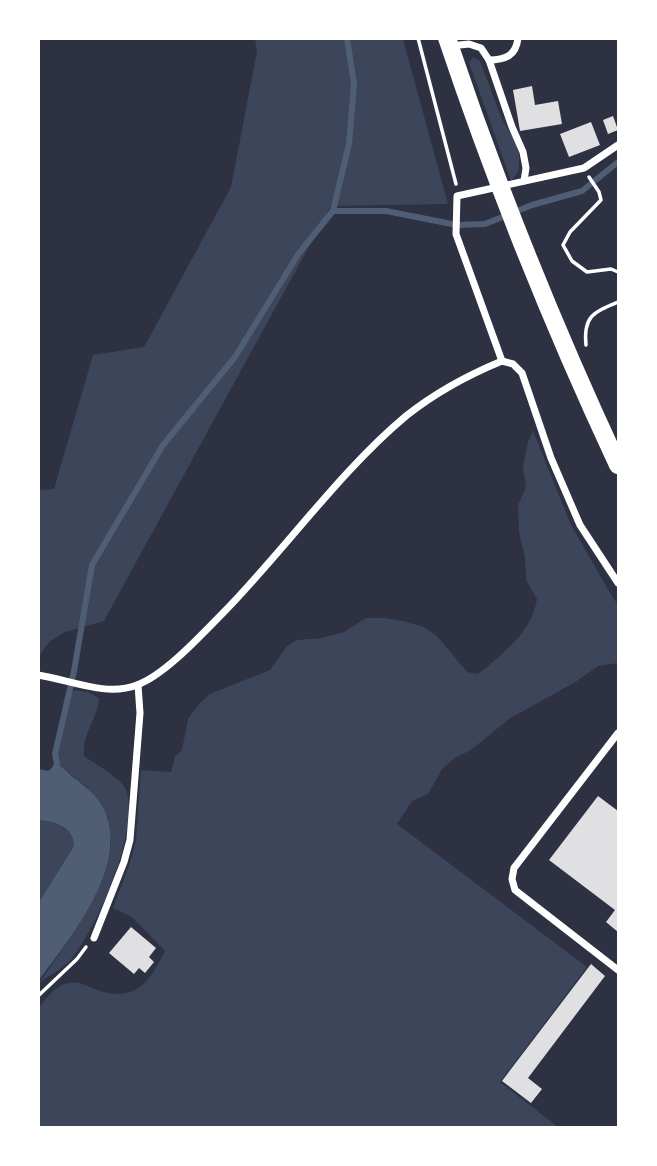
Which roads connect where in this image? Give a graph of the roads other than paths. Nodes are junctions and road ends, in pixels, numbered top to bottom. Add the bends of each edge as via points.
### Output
1 (519, 38) edge
2 (449, 42) edge
3 (489, 60) junction
4 (618, 145) edge
5 (524, 181) junction
6 (502, 361) junction
7 (618, 465) edge
8 (618, 583) edge
9 (38, 675) edge
10 (138, 685) junction
11 (618, 733) edge
12 (94, 938) road end
13 (618, 970) edge

1 - 3 street via 514,53 503,60
2 - 3 street via 481,48
2 - 7 main road via 514,224
3 - 5 street via 523,152
4 - 5 street via 584,168
5 - 6 street via 457,196 456,234
6 - 8 street via 522,373 580,524
6 - 10 street via 454,384 407,416 204,632
9 - 10 street via 103,689
10 - 12 street via 130,840
11 - 13 street via 514,868 512,879 515,890

